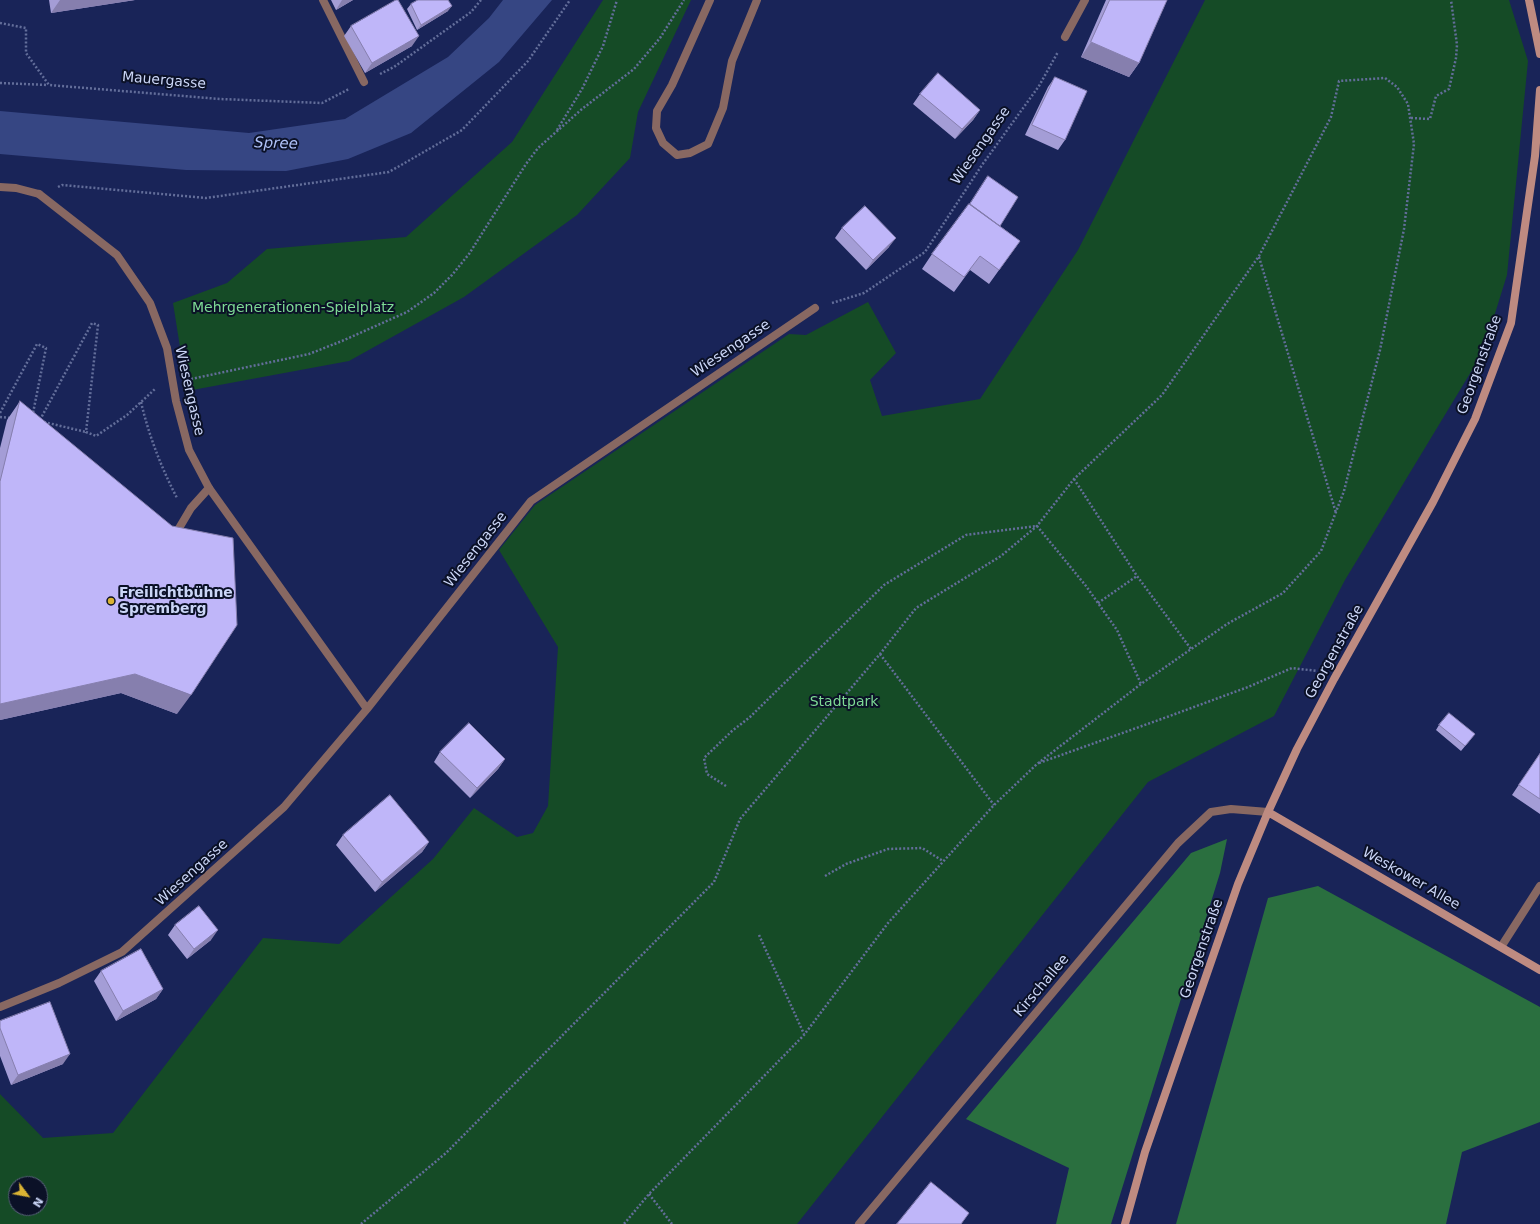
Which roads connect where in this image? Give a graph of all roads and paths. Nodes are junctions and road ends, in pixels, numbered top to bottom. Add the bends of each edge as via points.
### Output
1 (323, 0) edge
2 (481, 0) edge
3 (570, 0) edge
4 (617, 0) edge
5 (684, 0) edge
6 (710, 0) edge
7 (757, 0) edge
8 (1085, 0) edge
9 (1451, 0) edge
10 (1529, 0) edge
11 (0, 23) edge
12 (1065, 37) joint
13 (1540, 54) edge
14 (364, 82) junction
15 (0, 83) edge
16 (49, 85) junction
17 (1540, 90) edge
18 (1410, 118) junction
19 (555, 133) junction
20 (0, 187) edge
21 (39, 194) junction
22 (1259, 256) junction
23 (815, 308) joint
24 (173, 383) junction
25 (141, 402) junction
26 (0, 413) edge
27 (0, 417) edge
28 (16, 418) edge
29 (32, 418) edge
30 (36, 420) edge
31 (40, 421) junction
32 (86, 432) junction
33 (1074, 479) junction
34 (209, 488) junction
35 (1336, 513) junction
36 (186, 517) junction
37 (1037, 526) junction
38 (172, 541) edge
39 (1137, 576) junction
40 (1098, 603) junction
41 (1191, 649) junction
42 (880, 654) junction
43 (1334, 679) junction
44 (1141, 684) junction
45 (367, 709) junction
46 (1037, 764) junction
47 (726, 786) dead end
48 (994, 805) junction
49 (1268, 812) junction
50 (943, 861) junction
51 (825, 876) dead end
52 (1540, 886) edge
53 (759, 935) dead end
54 (1501, 947) junction
55 (1540, 970) edge
56 (0, 1007) edge
57 (804, 1035) junction
58 (649, 1194) junction
59 (361, 1224) edge
60 (624, 1224) edge
61 (672, 1224) edge
62 (859, 1224) edge
63 (1125, 1224) edge

1 - 14 street
2 - 14 path, Mauergasse via 471,12 400,62
3 - 21 path via 528,61 462,130 389,172 206,198 62,186
4 - 19 path via 602,46 582,89
5 - 19 path via 660,38 634,69
6 - 7 street via 672,85 657,111 656,128 663,143 677,155 690,153 708,144 723,108 732,61
8 - 12 street
9 - 18 path via 1457,45 1449,89 1436,96 1430,119
10 - 13 main road
11 - 16 path via 26,28 26,53
12 - 23 path, Wiesengasse via 1039,86 982,165 925,252 864,293
14 - 16 path, Mauergasse via 322,103 220,99
15 - 16 path, Mauergasse
17 - 43 main road, Georgenstraße via 1535,156 1511,323 1475,418 1433,502
18 - 22 path via 1408,104 1397,87 1385,78 1339,80 1331,117
18 - 35 path via 1414,144 1404,229 1380,350
19 - 24 path via 538,148 526,164 469,254 452,276 434,293 407,312 309,354
20 - 21 street
21 - 24 street, Wiesengasse via 117,255 150,302 167,348
22 - 33 path via 1162,395
22 - 35 path
23 - 45 street, Wiesengasse via 531,501
24 - 25 path via 156,389
24 - 34 street, Wiesengasse via 189,450
25 - 32 path via 96,436
25 - 36 path via 157,454
26 - 29 path via 37,344 46,348
27 - 28 path
30 - 31 path
31 - 32 path
31 - 32 path via 92,323 98,325
33 - 37 path
33 - 39 path
34 - 36 street
34 - 45 street, Wiesengasse
35 - 41 path via 1321,551 1283,593 1227,624
36 - 38 street
37 - 40 path
37 - 42 path via 1001,556 916,608
37 - 47 path via 966,535 884,586 750,717 704,758 707,774
39 - 40 path
39 - 41 path
40 - 44 path via 1117,630
41 - 44 path
42 - 48 path
42 - 59 path via 740,819 714,882 446,1153
43 - 46 path via 1320,672 1292,668
43 - 49 main road, Georgenstraße via 1297,749
44 - 46 path
45 - 56 street, Wiesengasse via 284,807 122,952 59,983
46 - 48 path
48 - 50 path
49 - 54 main road, Weskower Allee
49 - 62 street, Kirschallee via 1231,809 1211,812 1178,843
49 - 63 main road, Georgenstraße via 1230,906 1145,1152
50 - 51 path via 922,848 888,849 846,864
50 - 57 path via 888,923
52 - 54 street
53 - 57 path
54 - 55 main road, Weskower Allee
57 - 58 path
58 - 60 path
58 - 61 path

